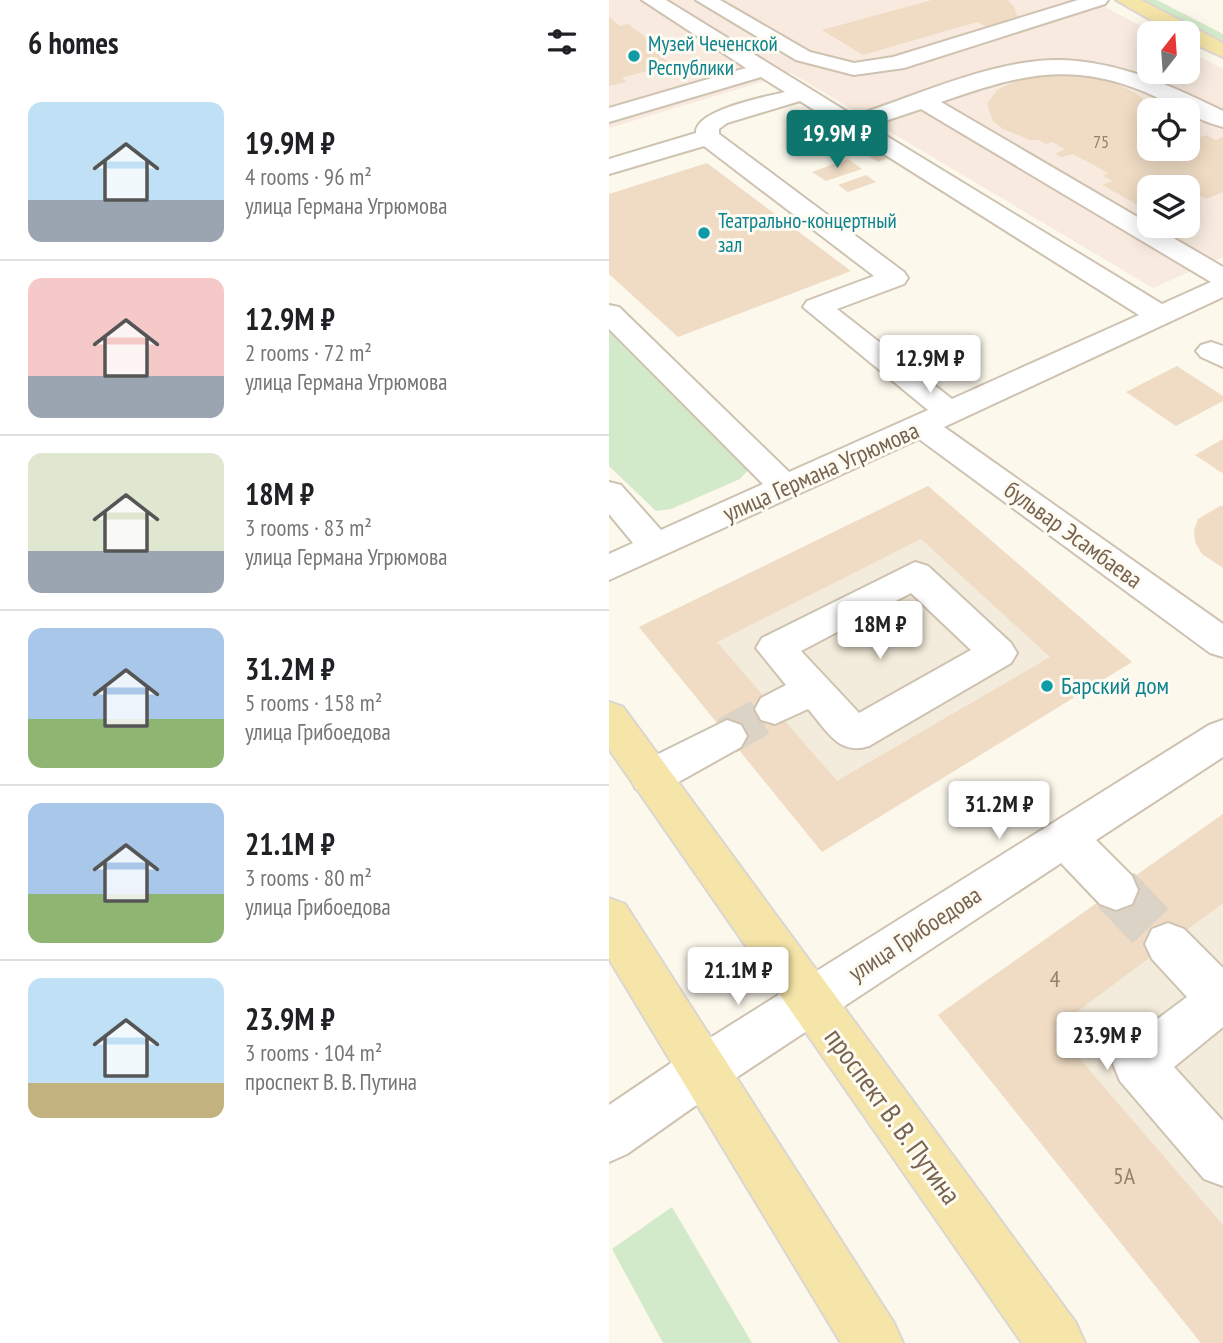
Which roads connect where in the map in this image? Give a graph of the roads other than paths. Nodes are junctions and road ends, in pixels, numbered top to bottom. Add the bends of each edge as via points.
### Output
1 (652, 0) edge
2 (706, 0) edge
3 (1098, 0) edge
4 (1126, 0) edge
5 (1223, 51) edge
6 (765, 69) junction
7 (854, 69) junction
8 (803, 93) junction
9 (923, 101) junction
10 (826, 107) junction
11 (609, 115) edge
12 (1223, 120) edge
13 (852, 124) junction
14 (708, 137) junction
15 (609, 167) edge
16 (1223, 278) edge
17 (1223, 288) edge
18 (609, 313) edge
19 (1161, 316) junction
20 (937, 420) junction
21 (786, 488) junction
22 (609, 493) edge
23 (656, 546) junction
24 (609, 568) edge
25 (1223, 643) edge
26 (812, 689) junction
27 (775, 709) tunnel mouth
28 (609, 718) edge
29 (727, 736) tunnel mouth
30 (1223, 736) edge
31 (651, 777) junction
32 (1065, 838) junction
33 (1116, 890) tunnel mouth
34 (609, 918) edge
35 (1168, 944) tunnel mouth
36 (1222, 999) edge
37 (811, 1002) junction
38 (704, 1070) junction
39 (609, 1136) edge
40 (1223, 1160) edge
41 (874, 1343) edge
42 (1056, 1343) edge

1 - 6 street
2 - 7 street via 803,56
3 - 7 street via 896,63
4 - 5 main road
6 - 8 street
6 - 11 street
7 - 10 street
8 - 10 street
8 - 14 street via 719,118 707,127
9 - 12 street via 1020,70 1089,68 1146,82
9 - 13 street
9 - 16 street
10 - 13 street
13 - 19 street
14 - 15 street
14 - 20 street, бульвар Эсамбаева via 894,278 817,307
17 - 19 street, улица Германа Угрюмова
18 - 21 street
19 - 20 street, улица Германа Угрюмова
20 - 21 street, улица Германа Угрюмова
20 - 25 street, бульвар Эсамбаева
21 - 23 street, улица Германа Угрюмова
22 - 23 street
23 - 24 street, улица Германа Угрюмова
26 - 26 street via 855,735 998,653 915,575 775,648
26 - 27 street
28 - 31 main road, проспект В. В. Путина
29 - 31 street
30 - 32 street, улица Грибоедова
31 - 37 main road, проспект В. В. Путина
32 - 33 street
32 - 37 street, улица Грибоедова
34 - 38 main road
35 - 36 street
36 - 40 street via 1138,1064
37 - 38 street, улица Грибоедова
37 - 42 main road, проспект В. В. Путина
38 - 39 street, улица Грибоедова
38 - 41 main road

